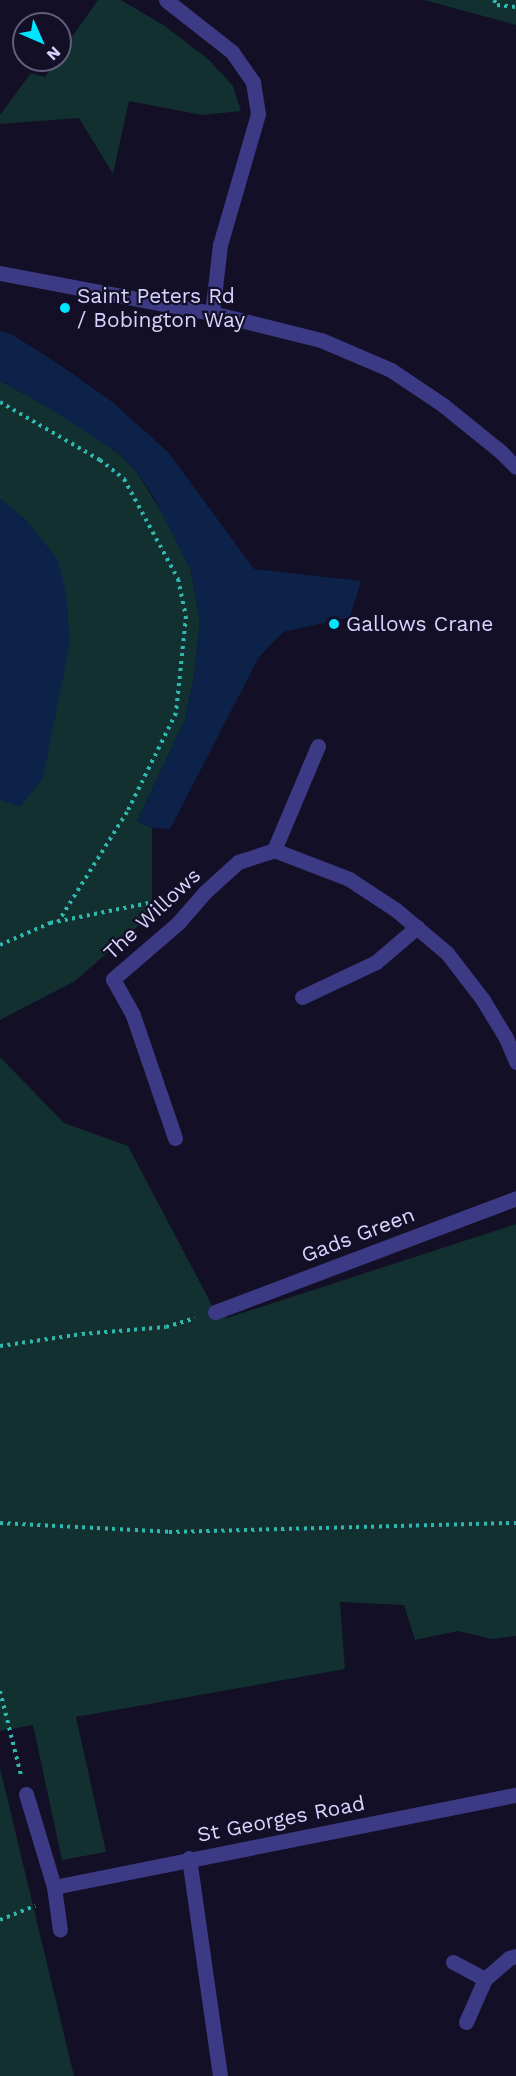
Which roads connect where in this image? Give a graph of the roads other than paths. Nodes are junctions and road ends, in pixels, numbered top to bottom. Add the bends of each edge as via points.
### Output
1 (166, 0) edge
2 (0, 273) edge
3 (212, 313) junction
4 (516, 467) edge
5 (318, 746) dead end
6 (274, 849) junction
7 (417, 927) junction
8 (302, 998) dead end
9 (516, 1062) edge
10 (175, 1138) dead end
11 (516, 1198) edge
12 (215, 1312) road end
13 (26, 1794) road end
14 (516, 1795) edge
15 (189, 1858) junction
16 (55, 1892) junction
17 (60, 1930) dead end
18 (516, 1956) edge
19 (453, 1962) dead end
20 (485, 1979) junction
21 (466, 2022) dead end
22 (220, 2076) edge

1 - 3 street via 232,52 253,82 258,114 220,245
2 - 3 street
3 - 4 street via 321,340 391,370 443,405
5 - 6 street
6 - 7 street via 350,879
6 - 10 street, The Willows via 238,862 178,923 114,979 133,1015
7 - 8 street via 376,962
7 - 9 street via 447,953 483,1000
11 - 12 street, Gads Green
13 - 16 street
14 - 15 street, St Georges Road
15 - 16 street, St Georges Road
15 - 22 street
16 - 17 street
18 - 20 street
19 - 20 street
20 - 21 street

